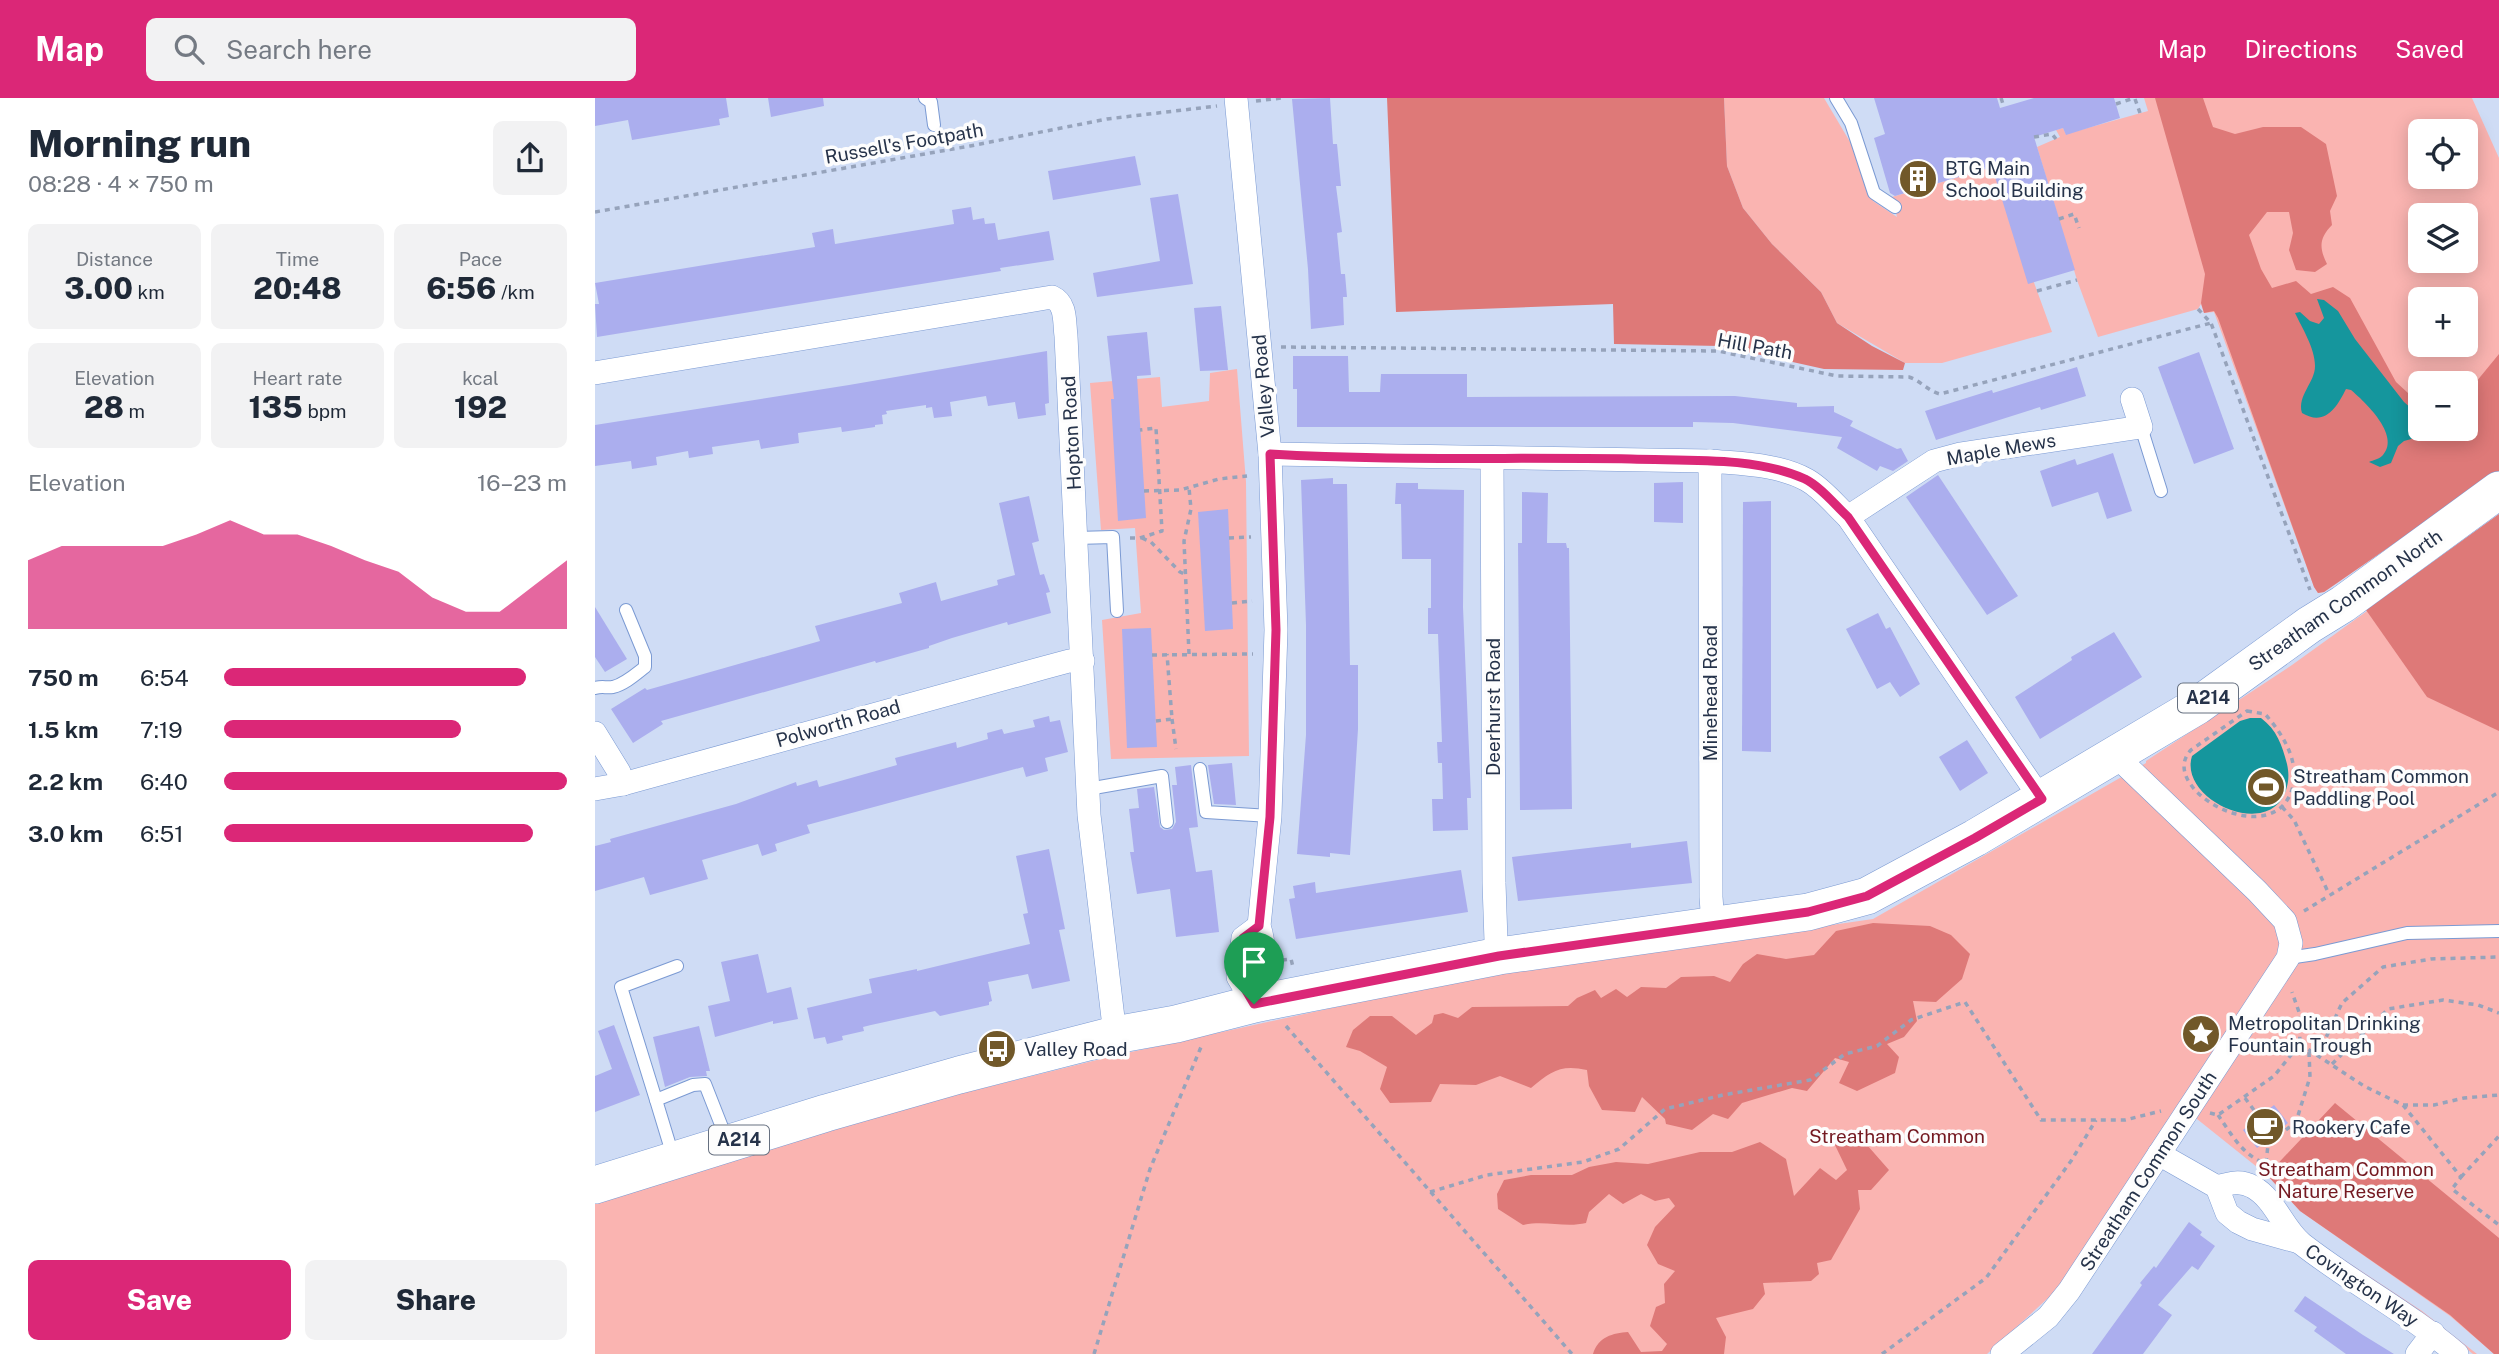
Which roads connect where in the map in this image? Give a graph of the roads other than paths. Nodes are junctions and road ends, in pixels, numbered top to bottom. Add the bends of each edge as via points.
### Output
1 (925, 98) edge
2 (1836, 98) edge
3 (1237, 102) edge
4 (934, 125) dead end
5 (1895, 207) dead end
6 (595, 373) edge
7 (2132, 399) dead end
8 (2141, 426) junction
9 (1270, 454) junction
10 (1492, 458) junction
11 (1710, 461) junction
12 (2499, 490) edge
13 (2161, 491) dead end
14 (1848, 517) junction
15 (1076, 538) junction
16 (626, 610) dead end
17 (1117, 611) dead end
18 (1083, 661) junction
19 (595, 688) edge
20 (595, 733) edge
21 (2115, 755) junction
22 (1201, 769) dead end
23 (623, 784) junction
24 (595, 789) edge
25 (1088, 789) junction
26 (2042, 799) junction
27 (1270, 817) junction
28 (1167, 822) dead end
29 (1713, 924) junction
30 (2499, 931) edge
31 (1499, 956) junction
32 (2288, 958) junction
33 (677, 966) dead end
34 (1268, 1013) junction
35 (1115, 1035) junction
36 (656, 1100) junction
37 (728, 1143) junction
38 (2159, 1154) junction
39 (674, 1160) junction
40 (595, 1185) edge
41 (2217, 1186) junction
42 (2299, 1242) junction
43 (2433, 1333) junction
44 (2002, 1354) edge
45 (2417, 1354) edge
46 (2457, 1354) edge

1 - 4 lane
2 - 5 lane via 1851,123 1874,193
3 - 9 street, Valley Road
6 - 15 street, Hopton Road via 1052,297 1063,307 1066,336
7 - 8 street
8 - 13 lane
8 - 14 street, Maple Mews via 1934,461
9 - 10 street
9 - 27 street, Valley Road via 1276,630
10 - 11 street
10 - 31 street, Deerhurst Road via 1494,883
11 - 14 street via 1767,467 1805,479
11 - 29 street, Minehead Road
12 - 21 main road, Streatham Common North / A214 via 2197,706
14 - 26 street
15 - 17 lane via 1113,537
15 - 18 street, Hopton Road
16 - 19 lane via 645,667 613,687
18 - 23 street, Polworth Road via 908,703
18 - 25 street, Hopton Road
20 - 23 street
21 - 26 main road, Streatham Common North / A214
21 - 32 street via 2285,921 2291,943
22 - 27 lane via 1206,812
23 - 24 street, Polworth Road
25 - 28 lane via 1162,776
25 - 35 street, Hopton Road
26 - 29 main road, Streatham Common North / A214 via 1867,896 1808,912
27 - 34 street, Valley Road via 1259,926
29 - 31 main road, Streatham Common North / A214
30 - 32 lane via 2407,933
31 - 34 main road, Streatham Common North / A214
32 - 38 street, Streatham Common South
33 - 36 lane via 621,987
34 - 35 main road, Streatham Common North / A214
35 - 37 main road, Streatham Common North / A214
36 - 37 lane via 705,1084
36 - 39 lane
37 - 39 main road, Streatham Common North / A214
38 - 41 street, Covington Way
38 - 44 street, Streatham Common South via 2069,1291 2048,1317
39 - 40 main road, Streatham Common North / A214
41 - 42 street, Covington Way via 2227,1213 2238,1222
41 - 42 street, Covington Way via 2235,1182 2256,1188
42 - 43 street, Covington Way
43 - 45 street
43 - 46 street, Covington Way

